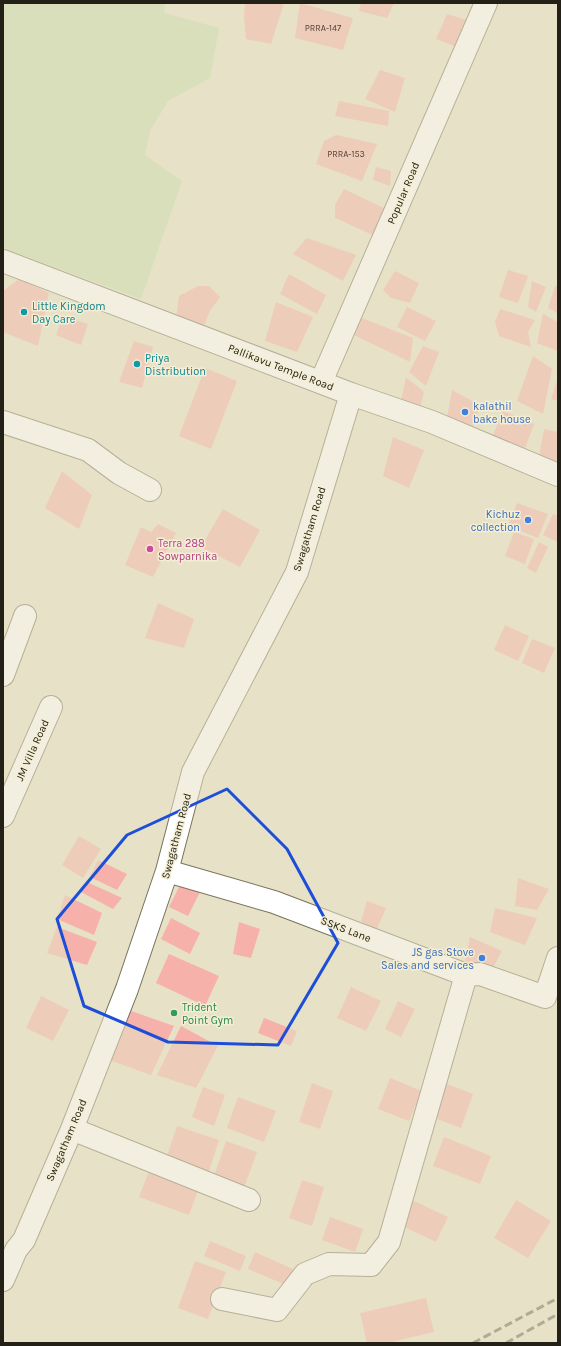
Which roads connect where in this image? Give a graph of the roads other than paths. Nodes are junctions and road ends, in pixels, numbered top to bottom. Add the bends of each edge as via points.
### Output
1 (486, 3) edge
2 (3, 261) edge
3 (321, 382) junction
4 (351, 394) junction
5 (3, 422) edge
6 (558, 475) edge
7 (150, 490) dead end
8 (25, 616) dead end
9 (3, 675) edge
10 (51, 707) dead end
11 (3, 816) edge
12 (167, 871) junction
13 (558, 958) edge
14 (466, 975) junction
15 (72, 1129) junction
16 (249, 1200) dead end
17 (9, 1247) edge
18 (3, 1280) edge
19 (222, 1298) dead end

1 - 3 street, Popular Road
2 - 3 street, Pallikavu Temple Road
3 - 4 street, Pallikavu Temple Road
4 - 6 street, Pallikavu Temple Road via 432,422
4 - 12 street, Swagatham Road via 297,572 193,772
5 - 7 street via 88,450 119,473
8 - 9 street
10 - 11 street, JM Villa Road
12 - 14 street, SSKS Lane via 274,902
12 - 15 street, Swagatham Road via 127,989
13 - 14 street, SSKS Lane via 545,997 480,974
14 - 19 street via 388,1242 384,1248 371,1265 329,1264 306,1274 277,1310
15 - 16 street
15 - 17 street, Swagatham Road via 24,1240
17 - 18 street, Swagatham Road

